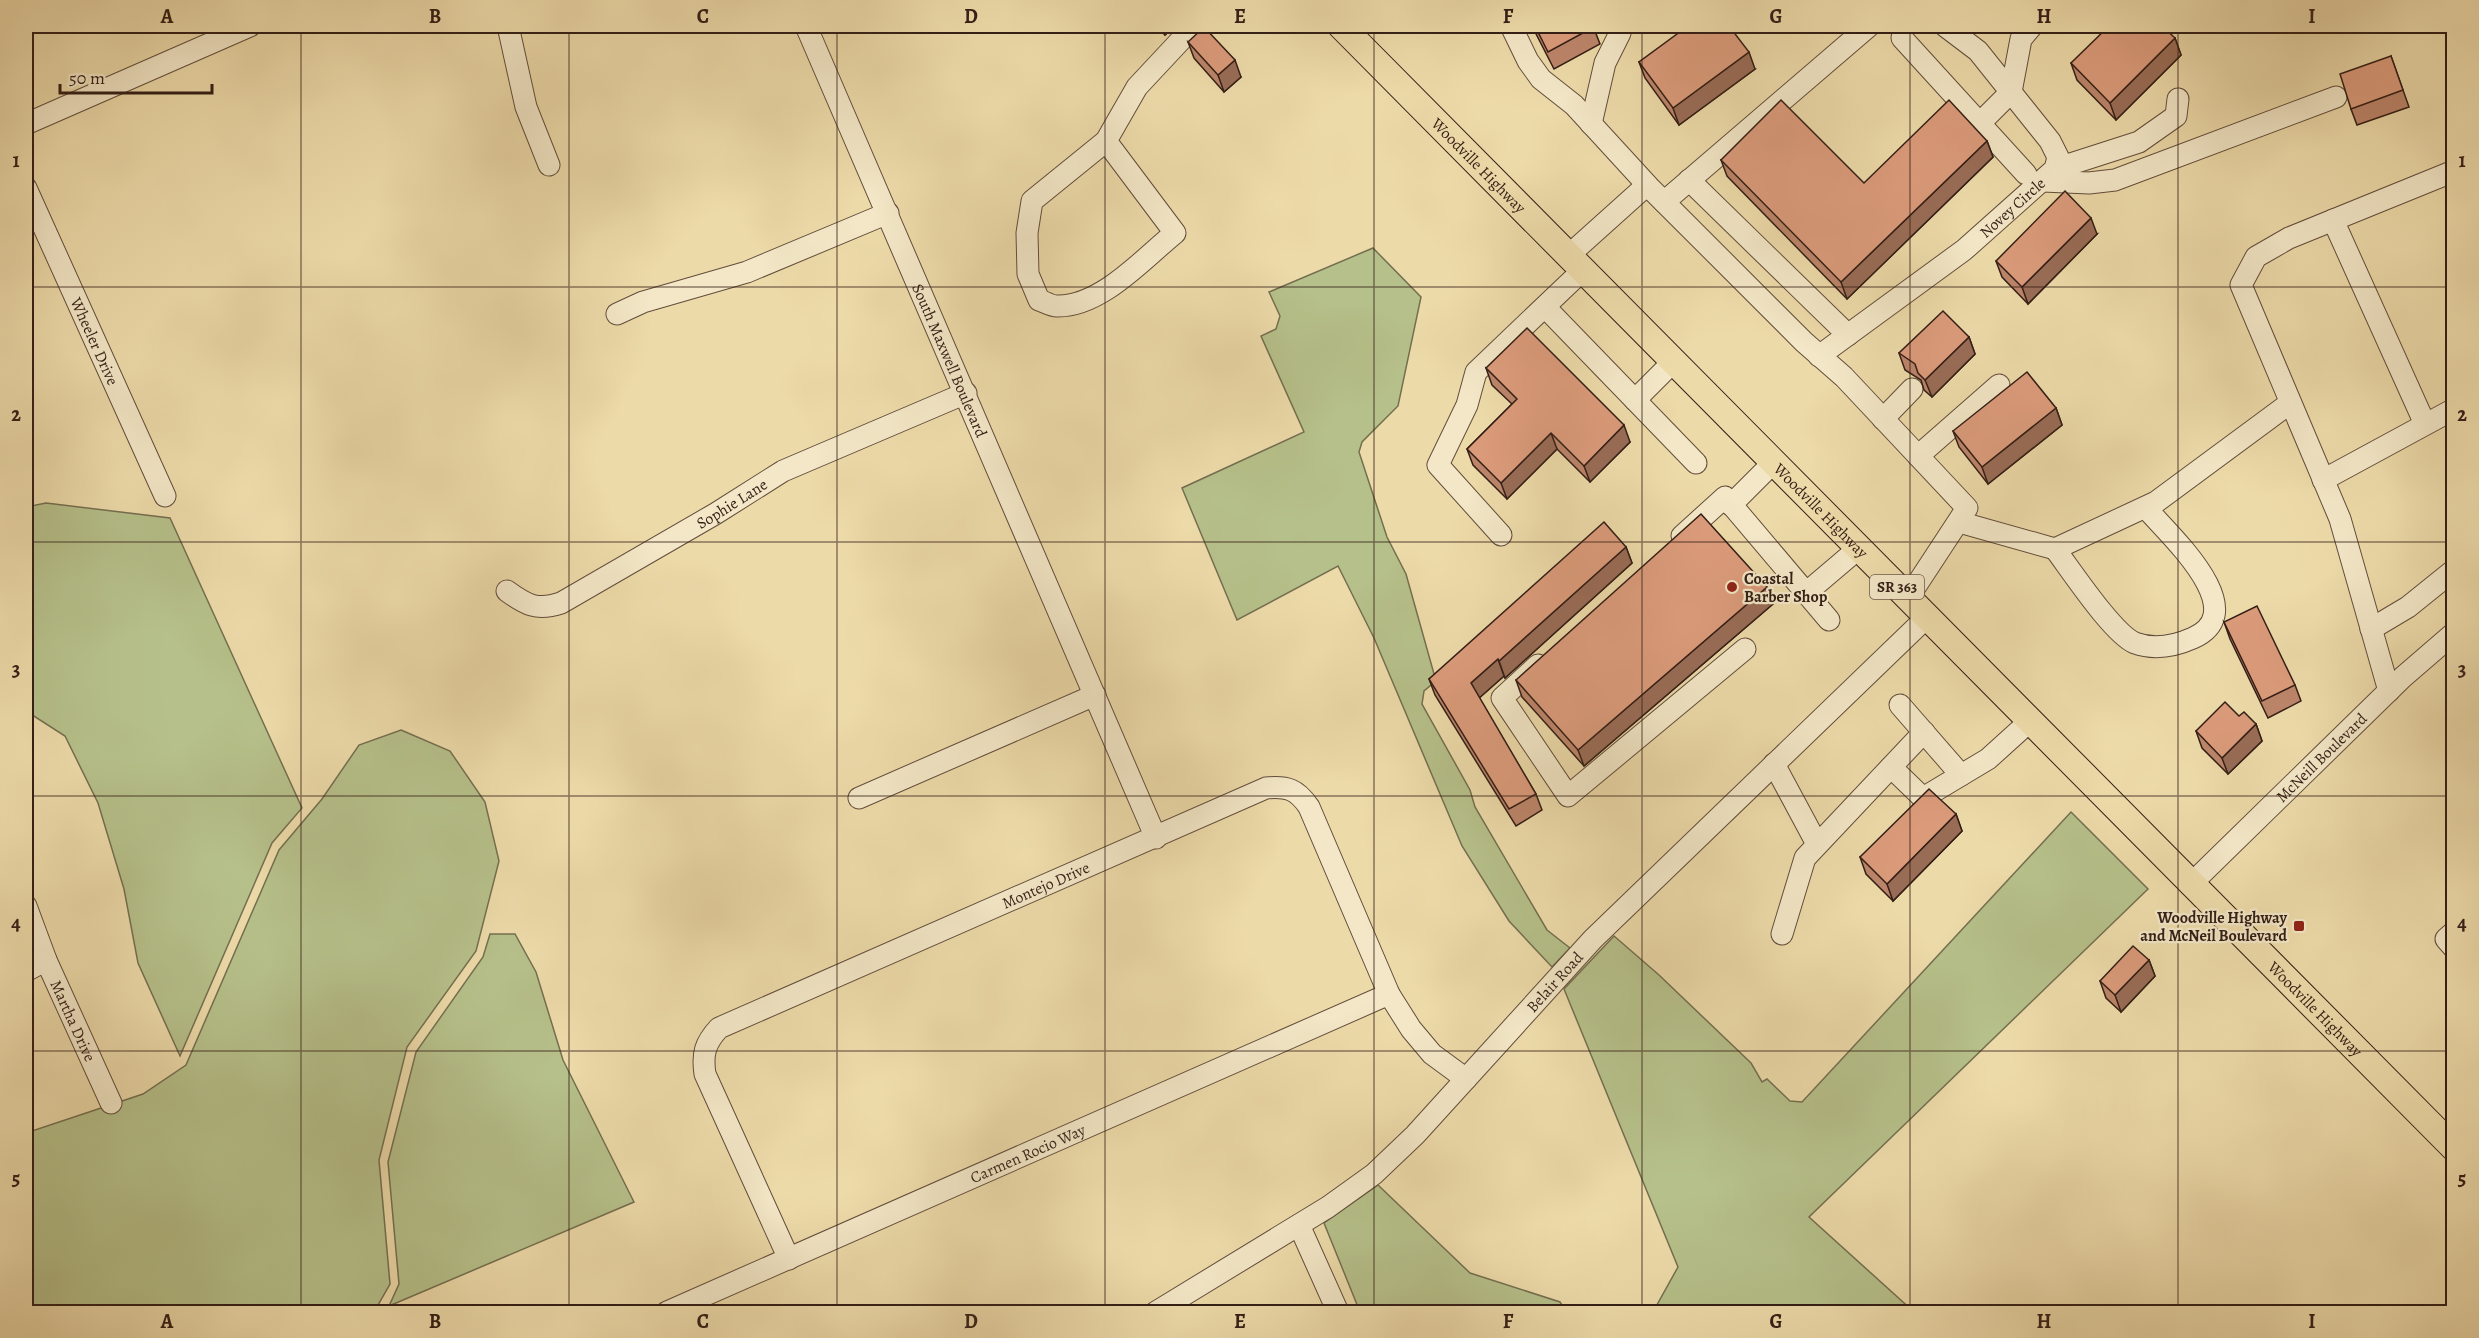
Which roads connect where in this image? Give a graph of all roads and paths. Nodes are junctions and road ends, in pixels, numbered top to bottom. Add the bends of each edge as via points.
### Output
1 (250, 26) edge
2 (508, 26) edge
3 (806, 26) edge
4 (1194, 26) edge
5 (1341, 26) edge
6 (1511, 26) edge
7 (1616, 26) edge
8 (1869, 26) edge
9 (1945, 26) edge
10 (2032, 26) edge
11 (1902, 38) dead end
12 (2011, 92) junction
13 (2336, 97) dead end
14 (2178, 99) dead end
15 (1980, 123) junction
16 (26, 124) edge
17 (1591, 124) junction
18 (1106, 141) junction
19 (549, 165) dead end
20 (2454, 171) edge
21 (2041, 174) junction
22 (1689, 180) junction
23 (1647, 184) junction
24 (26, 188) edge
25 (1664, 201) junction
26 (888, 213) junction
27 (2333, 220) junction
28 (1576, 262) junction
29 (1800, 289) junction
30 (1545, 307) junction
31 (1775, 313) junction
32 (617, 314) dead end
33 (1848, 335) junction
34 (1819, 356) junction
35 (1674, 361) junction
36 (1999, 385) dead end
37 (1912, 389) dead end
38 (966, 393) junction
39 (1635, 400) junction
40 (2290, 403) junction
41 (2450, 417) edge
42 (1883, 419) junction
43 (2425, 424) junction
44 (1918, 456) junction
45 (1774, 462) junction
46 (1696, 463) dead end
47 (2323, 480) junction
48 (165, 496) dead end
49 (1731, 505) junction
50 (2145, 508) junction
51 (1959, 522) junction
52 (1501, 535) dead end
53 (1671, 546) edge
54 (1859, 549) junction
55 (2055, 549) junction
56 (2454, 570) edge
57 (507, 591) dead end
58 (1806, 593) junction
59 (1908, 598) junction
60 (1927, 617) junction
61 (1829, 620) dead end
62 (2371, 629) junction
63 (2454, 633) edge
64 (1745, 649) dead end
65 (1555, 650) edge
66 (2389, 691) junction
67 (1095, 695) junction
68 (1900, 705) dead end
69 (2030, 721) junction
70 (1924, 732) junction
71 (1774, 764) junction
72 (1891, 767) junction
73 (1961, 775) junction
74 (859, 798) dead end
75 (1156, 838) junction
76 (1817, 844) junction
77 (2190, 885) junction
78 (26, 906) edge
79 (2454, 932) edge
80 (1782, 934) dead end
81 (2454, 948) edge
82 (46, 960) junction
83 (26, 971) edge
84 (1389, 994) junction
85 (1466, 1079) junction
86 (111, 1103) dead end
87 (2454, 1148) edge
88 (1299, 1225) junction
89 (789, 1259) junction
90 (667, 1312) edge
91 (1156, 1312) edge
92 (1338, 1312) edge

1 - 16 street
2 - 19 street via 526,107
3 - 26 street, South Maxwell Boulevard
4 - 18 street via 1137,87
5 - 28 main road, Woodville Highway / SR 363
6 - 17 street via 1541,80 1574,105
7 - 17 street via 1620,33 1605,63
8 - 22 street
9 - 12 street, Novey Circle via 1978,51
10 - 12 street via 2021,39
11 - 15 street
12 - 15 street
12 - 21 street, Novey Circle via 2058,157
13 - 21 street via 2115,180 2079,184
14 - 21 street via 2176,116 2139,142
15 - 21 street
17 - 23 street
18 - 18 street via 1176,233 1120,282 1079,302 1056,307 1039,300 1028,274 1027,233 1032,201
20 - 27 street
21 - 33 street, Novey Circle via 1964,250
22 - 25 street
22 - 29 street
23 - 25 street
23 - 28 street
24 - 48 street, Wheeler Drive
25 - 31 street
26 - 32 street via 747,272 643,302
26 - 38 street, South Maxwell Boulevard
27 - 40 street via 2256,256 2241,285
27 - 43 street
28 - 30 street
28 - 35 main road, Woodville Highway / SR 363
29 - 31 street
29 - 33 street
30 - 39 street
30 - 52 street via 1476,372 1467,405 1438,465
31 - 34 street
33 - 34 street, Novey Circle
34 - 42 street
35 - 39 street
35 - 45 main road, Woodville Highway / SR 363
36 - 44 street
37 - 42 street
38 - 57 street, Sophie Lane via 783,471 561,603 525,605
38 - 67 street, South Maxwell Boulevard
39 - 46 street
40 - 47 street
40 - 50 street
41 - 43 street
42 - 44 street
43 - 47 street
44 - 51 street via 1967,508
45 - 49 street
45 - 54 main road, Woodville Highway / SR 363
47 - 62 street via 2340,519
49 - 53 street via 1725,497
49 - 58 street
50 - 55 street
50 - 55 street via 2211,587 2215,613 2212,625 2199,635 2176,645 2155,647 2134,642 2117,629
51 - 55 street
51 - 59 street
54 - 58 street
54 - 59 main road, Woodville Highway / SR 363
56 - 62 street via 2408,607
58 - 61 street
59 - 60 main road, Woodville Highway / SR 363
60 - 69 main road, Woodville Highway / SR 363
60 - 71 street, Belair Road
62 - 66 street
63 - 66 street, McNeill Boulevard
64 - 65 street via 1568,796 1502,698
66 - 77 street, McNeill Boulevard
67 - 74 street
67 - 75 street, South Maxwell Boulevard
68 - 70 street
69 - 73 street via 1988,759
69 - 77 main road, Woodville Highway / SR 363
70 - 72 street
70 - 73 street
71 - 76 street
71 - 85 street, Belair Road via 1593,939
72 - 73 street via 1923,798
72 - 76 street
75 - 84 street, Montejo Drive via 1266,788 1285,786 1300,793
75 - 89 street, Montejo Drive via 719,1028 708,1040 702,1055 705,1074
76 - 80 street via 1804,858
77 - 87 main road, Woodville Highway / SR 363
78 - 82 street, Martha Drive
79 - 81 street via 2446,939
82 - 83 street
82 - 86 street, Martha Drive
84 - 85 street, Montejo Drive via 1432,1054
84 - 89 street, Carmen Rocio Way
85 - 88 street, Belair Road via 1374,1174
88 - 91 street, Belair Road
88 - 92 street
89 - 90 street, Carmen Rocio Way

